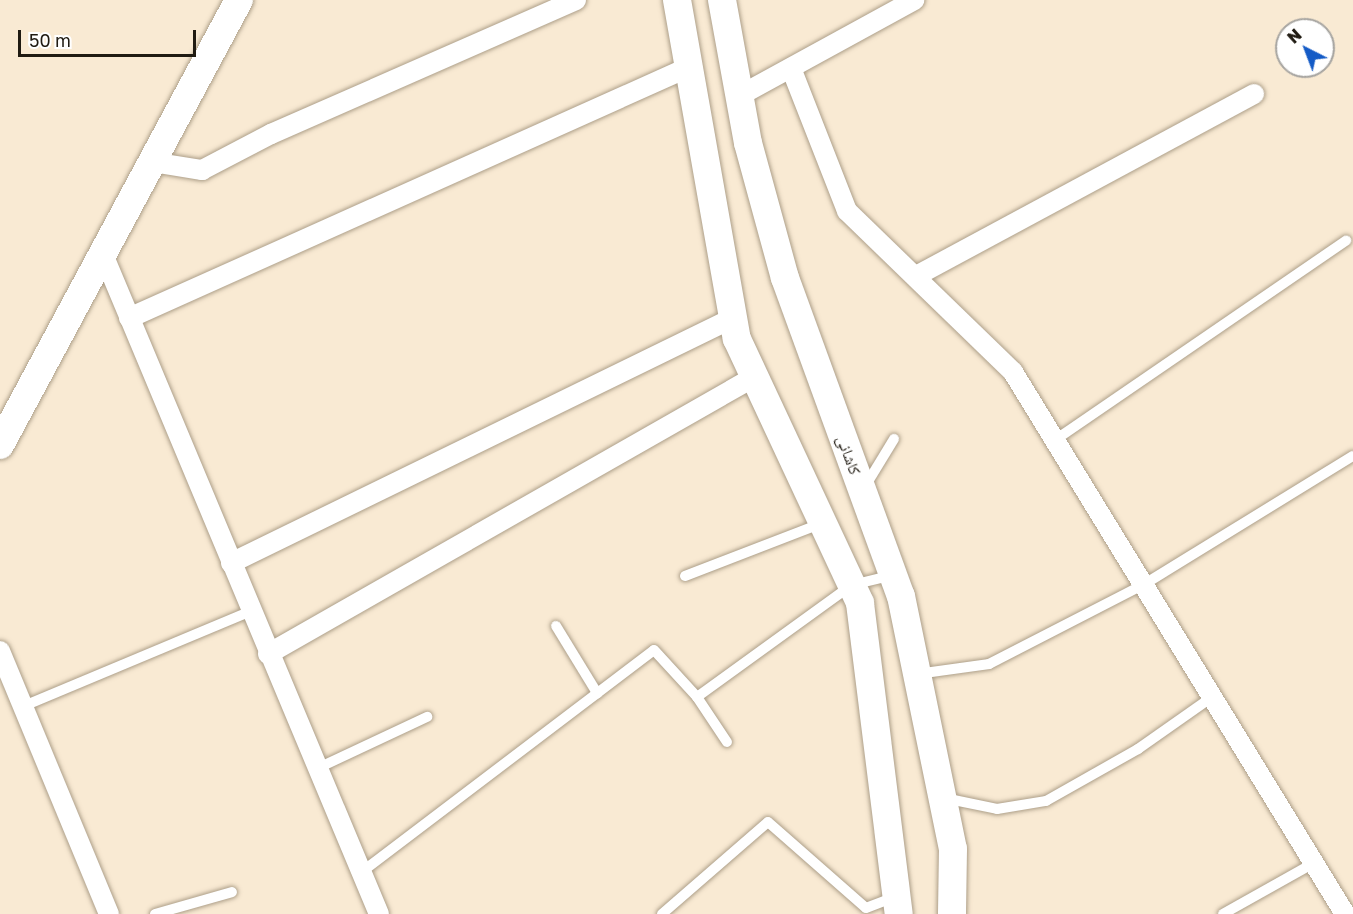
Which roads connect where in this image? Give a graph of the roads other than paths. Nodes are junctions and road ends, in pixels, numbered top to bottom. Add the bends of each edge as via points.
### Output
1 (239, 0) edge
2 (576, 0) edge
3 (677, 0) edge
4 (722, 0) edge
5 (914, 0) edge
6 (689, 67) junction
7 (791, 68) junction
8 (1254, 94) dead end
9 (739, 96) junction
10 (152, 162) junction
11 (1346, 241) dead end
12 (103, 254) junction
13 (916, 276) junction
14 (129, 318) junction
15 (733, 318) junction
16 (754, 377) junction
17 (894, 439) dead end
18 (1055, 440) junction
19 (0, 445) edge
20 (1353, 456) edge
21 (863, 491) junction
22 (823, 523) junction
23 (231, 563) junction
24 (893, 574) junction
25 (685, 576) dead end
26 (852, 585) junction
27 (1143, 585) junction
28 (250, 611) junction
29 (556, 626) dead end
30 (0, 651) edge
31 (268, 654) junction
32 (917, 674) junction
33 (597, 693) junction
34 (1212, 697) junction
35 (697, 698) junction
36 (24, 706) junction
37 (427, 717) dead end
38 (727, 742) dead end
39 (316, 769) junction
40 (943, 798) junction
41 (1314, 863) junction
42 (359, 874) junction
43 (232, 892) dead end
44 (900, 904) edge
45 (109, 914) edge
46 (155, 914) edge
47 (379, 914) edge
48 (662, 914) edge
49 (952, 914) edge
50 (1223, 914) edge
51 (1345, 914) edge

1 - 10 street
2 - 10 street via 271,134 202,170
3 - 6 street
4 - 9 street, کاشانی
5 - 7 street
6 - 14 street
6 - 15 street
7 - 9 street
7 - 13 street via 848,211
8 - 13 street
9 - 21 street, کاشانی via 785,278
10 - 12 street
11 - 18 lane
12 - 14 street
12 - 19 street
13 - 18 street via 1013,372
14 - 23 street
15 - 16 street
15 - 23 street
16 - 22 street
16 - 31 street
17 - 21 lane
18 - 27 street
20 - 27 lane
21 - 24 street, کاشانی
22 - 25 lane
22 - 26 street
23 - 28 street
24 - 26 lane
24 - 32 street, کاشانی
26 - 35 lane
26 - 44 street via 860,603
27 - 32 lane via 989,664
27 - 34 street
28 - 31 street
28 - 36 lane
29 - 33 lane
30 - 36 street
31 - 39 street
32 - 40 street, کاشانی
33 - 35 lane via 654,650
33 - 42 lane
34 - 40 lane via 1138,749 1046,801 997,809
34 - 41 street
35 - 38 lane
36 - 45 street
37 - 39 lane
39 - 42 street
40 - 49 street, کاشانی via 954,849
41 - 50 lane
41 - 51 street
42 - 47 street
43 - 46 lane
44 - 48 lane via 866,908 768,822

